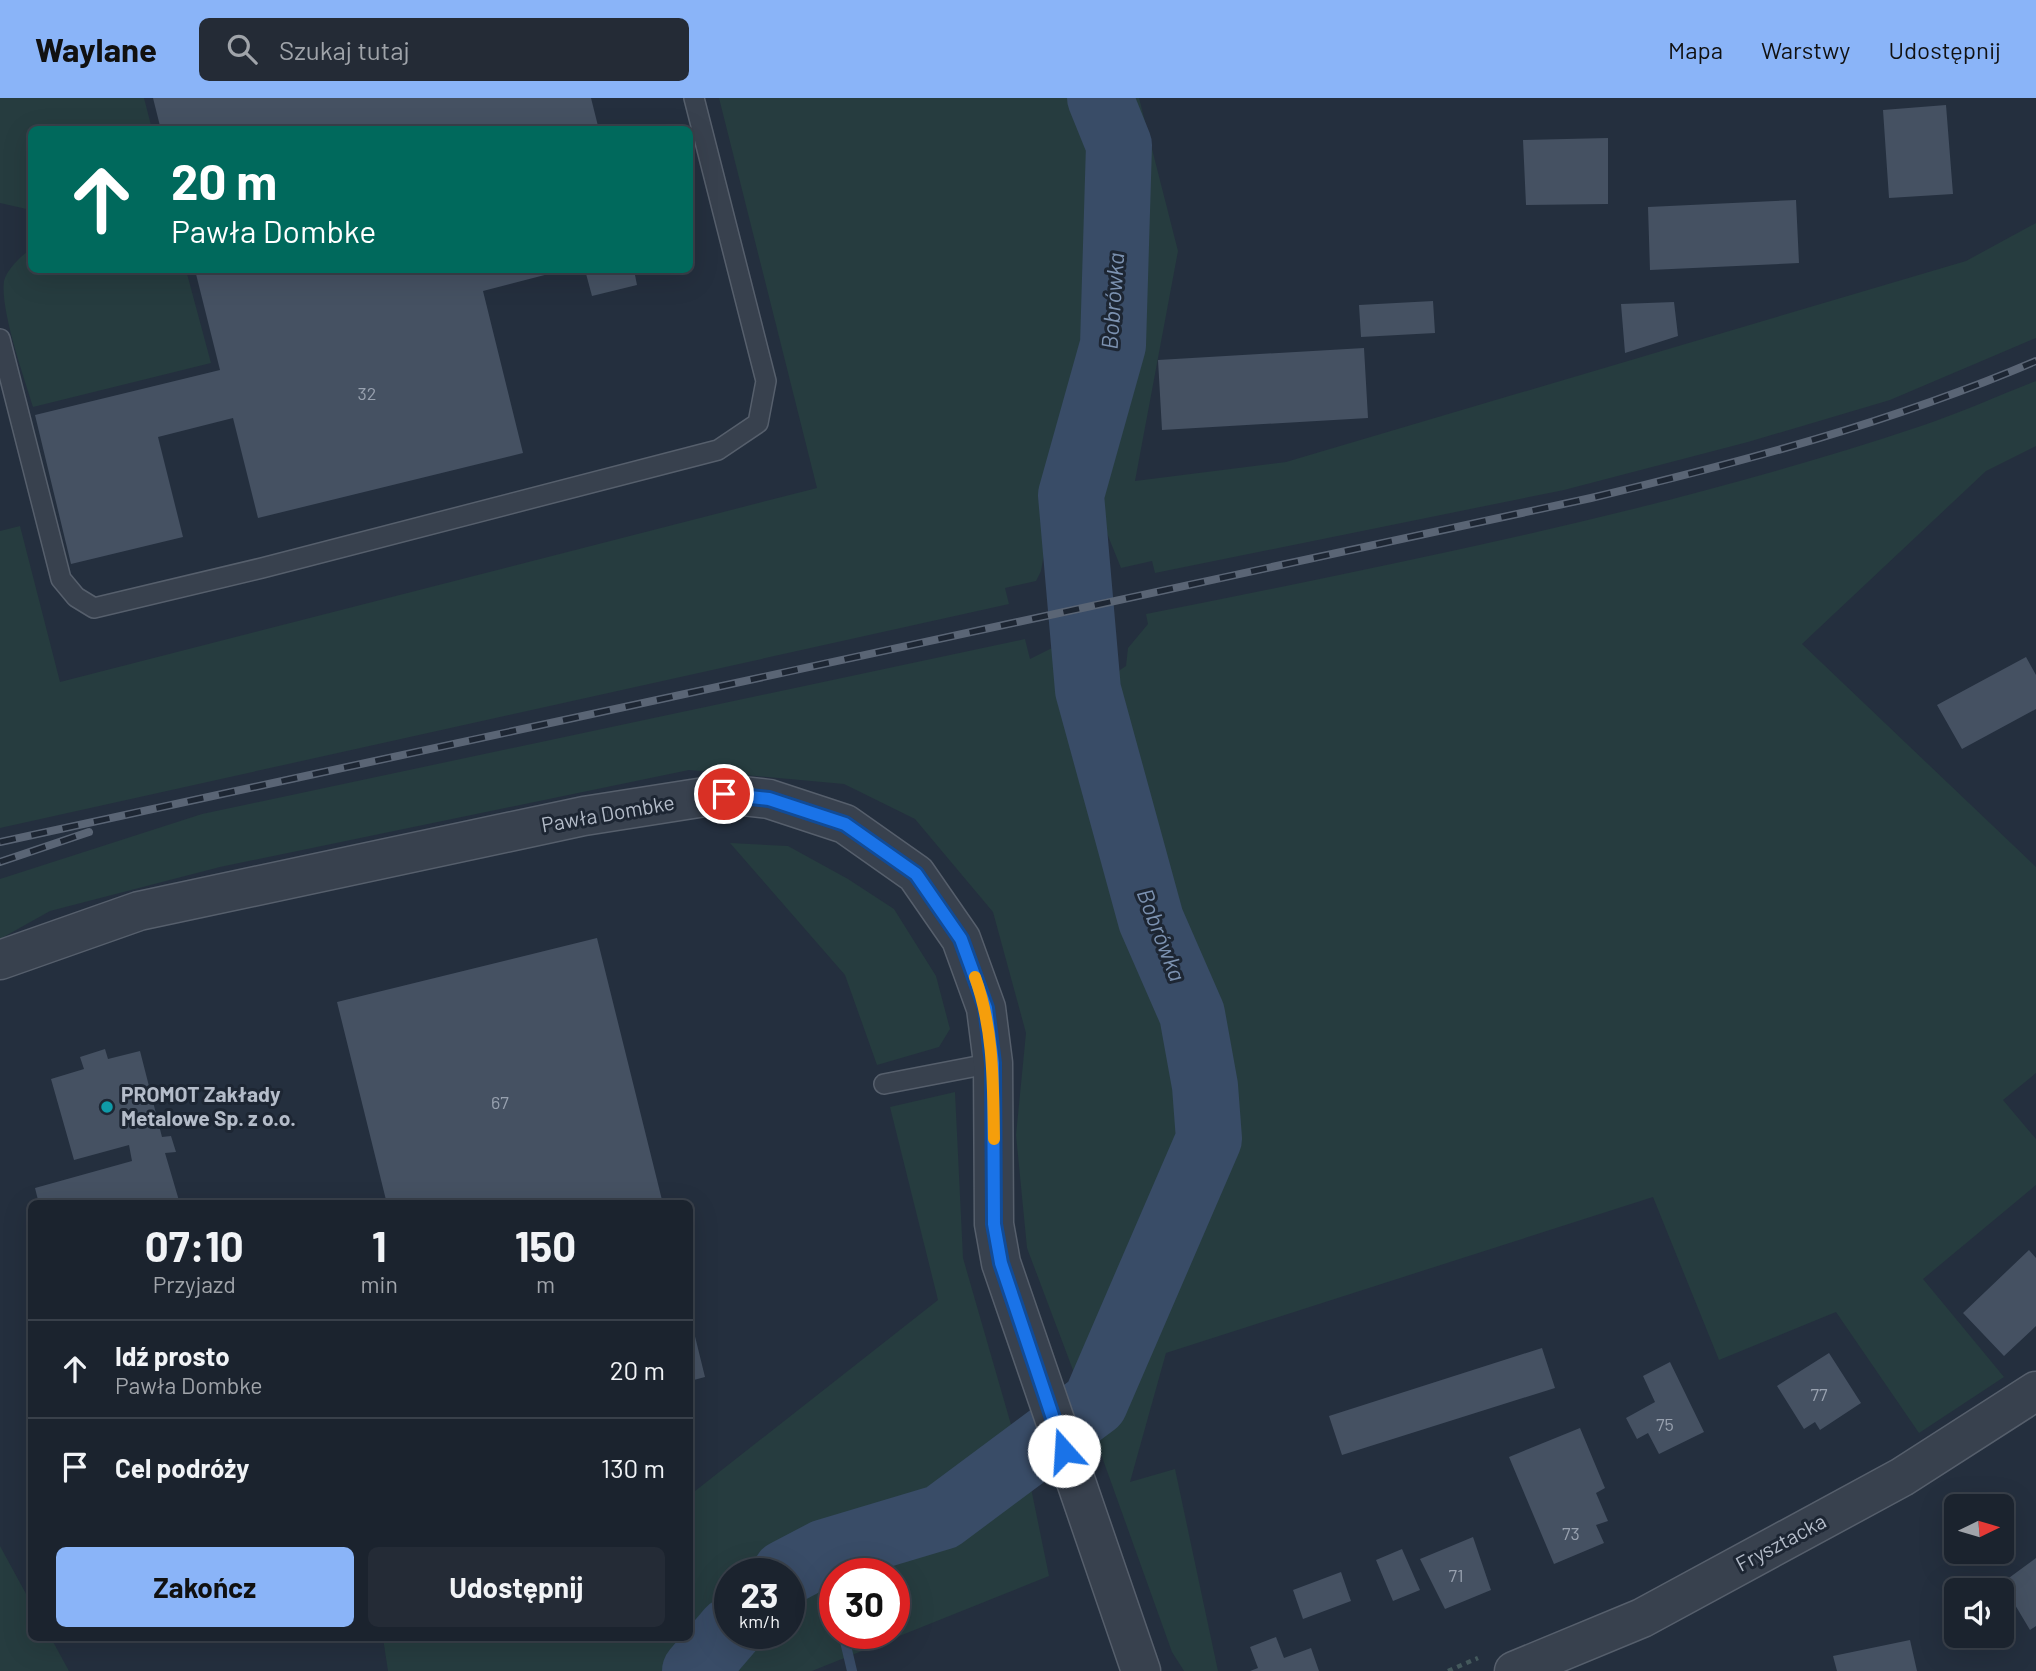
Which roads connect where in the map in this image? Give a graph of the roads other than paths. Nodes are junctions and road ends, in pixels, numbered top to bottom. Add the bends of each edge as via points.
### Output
1 (694, 98) edge
2 (0, 339) edge
3 (0, 960) edge
4 (993, 1063) junction
5 (884, 1084) dead end
6 (2036, 1391) edge
7 (1141, 1671) edge
8 (1514, 1671) edge

1 - 2 lane via 766,381 758,423 718,450 94,608 75,597 61,579
3 - 4 street, Pawła Dombke via 139,911 557,822 724,794 769,799 845,824 916,874 961,939 986,1008
4 - 5 lane
4 - 7 street, Pawła Dombke via 994,1224 1001,1263
6 - 8 street, Frysztacka via 1902,1478 1642,1618

